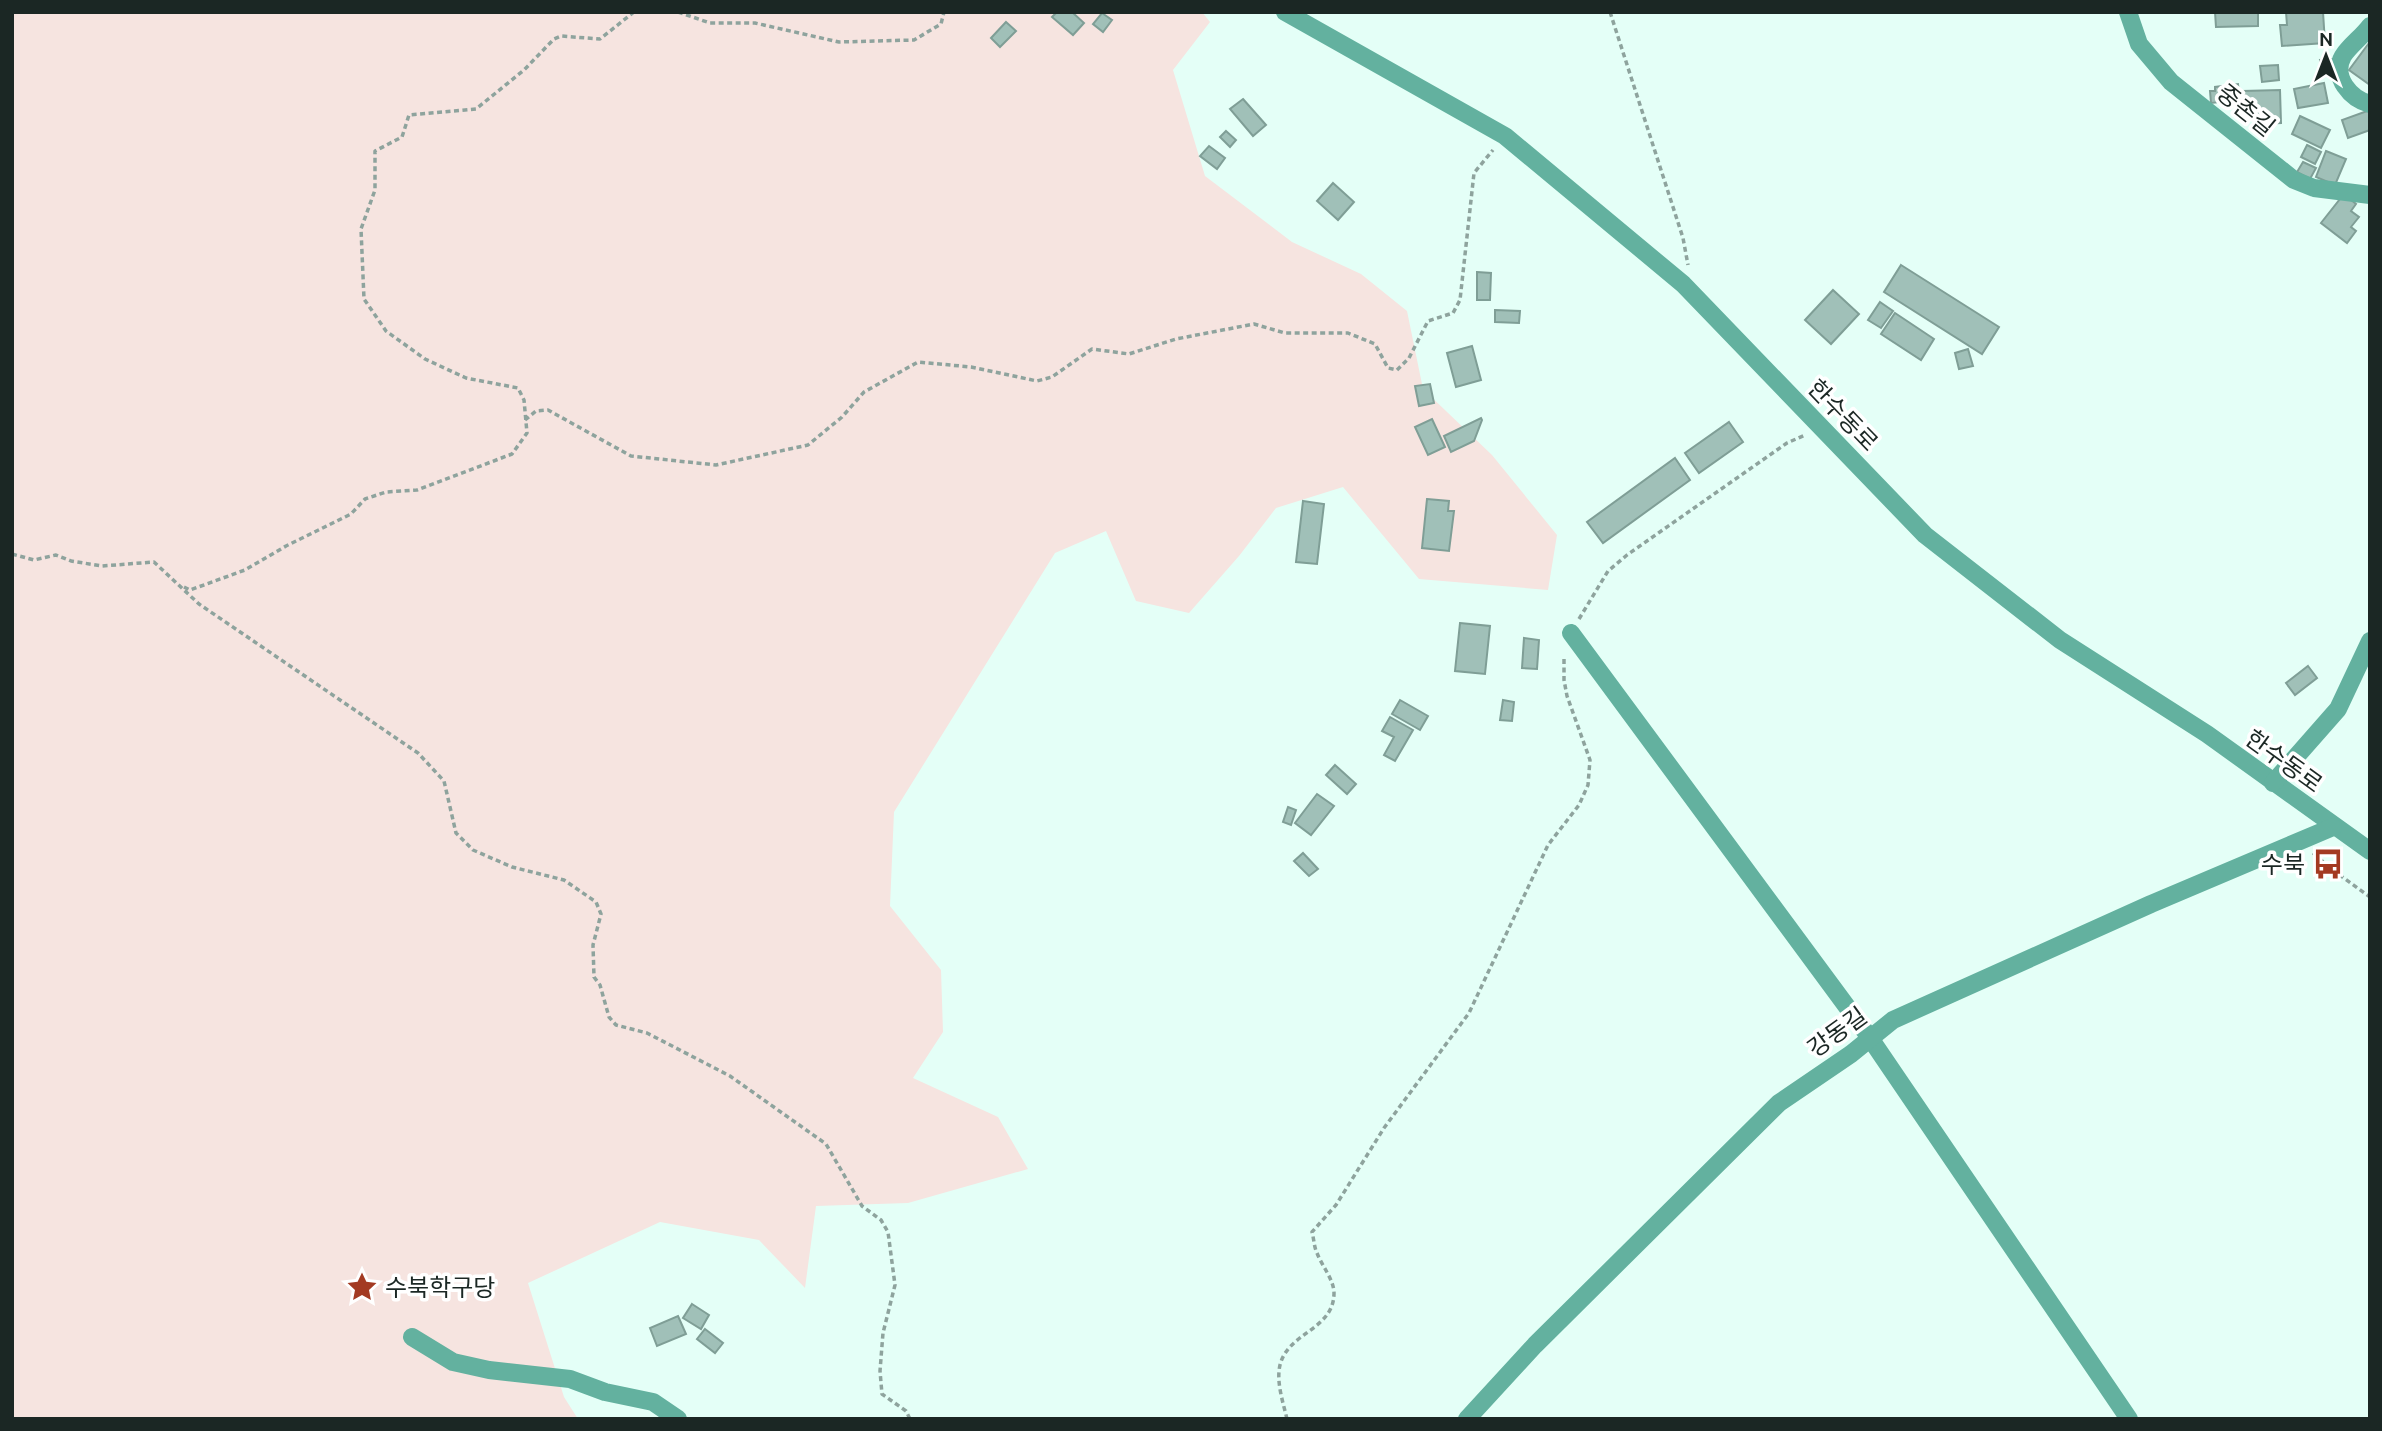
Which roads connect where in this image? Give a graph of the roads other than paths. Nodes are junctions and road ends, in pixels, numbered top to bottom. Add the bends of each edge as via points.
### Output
1 (1285, 12) edge
2 (2128, 12) edge
3 (2370, 26) edge
4 (2370, 104) edge
5 (2370, 195) edge
6 (1571, 633) road end
7 (2370, 641) edge
8 (2273, 783) junction
9 (2333, 827) junction
10 (2370, 851) edge
11 (1871, 1038) junction
12 (412, 1337) dead end
13 (678, 1419) edge
14 (1467, 1419) edge
15 (2129, 1419) edge

1 - 8 street, 한수동로 via 1507,137 1693,295 1925,536 2060,640 2207,734
2 - 5 street, 중촌길 via 2139,44 2171,82 2294,180 2314,188
3 - 4 street via 2342,58 2341,75 2346,90
6 - 11 street
7 - 8 street via 2338,709
8 - 9 street, 한수동로
9 - 10 street, 한수동로
9 - 11 street, 강동길 via 1894,1020
11 - 14 street, 강동길 via 1779,1103 1535,1345
11 - 15 street
12 - 13 street via 453,1362 570,1379 653,1402

